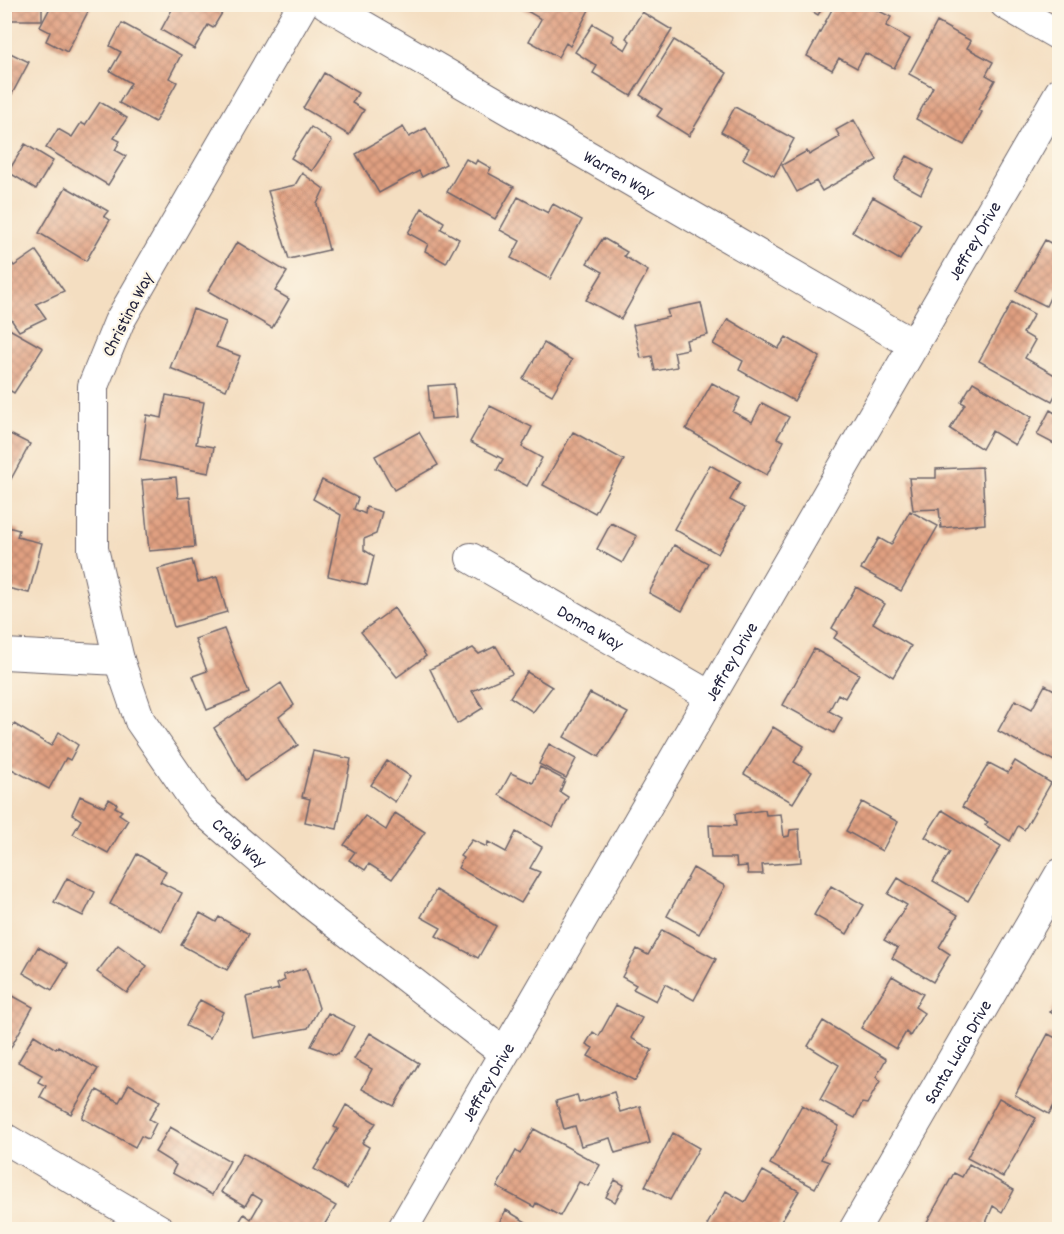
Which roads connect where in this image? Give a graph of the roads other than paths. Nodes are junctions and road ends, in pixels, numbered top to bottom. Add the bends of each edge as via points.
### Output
1 (303, 4) edge
2 (326, 4) edge
3 (1005, 4) edge
4 (1059, 36) edge
5 (1059, 92) edge
6 (914, 345) junction
7 (471, 558) dead end
8 (4, 654) edge
9 (119, 660) junction
10 (710, 696) junction
11 (1059, 874) edge
12 (504, 1053) junction
13 (4, 1138) edge
14 (160, 1230) edge
15 (402, 1230) edge
16 (854, 1230) edge

1 - 9 street, Christina Way via 119,322 93,386 93,549
2 - 6 street, Warren Way
3 - 4 street
5 - 6 street, Jeffrey Drive
6 - 10 street, Jeffrey Drive
7 - 10 street, Donna Way
8 - 9 street
9 - 12 street, Craig Way via 140,721 200,808 314,906
10 - 12 street, Jeffrey Drive
11 - 16 street, Santa Lucia Drive
12 - 15 street, Jeffrey Drive
13 - 14 street

